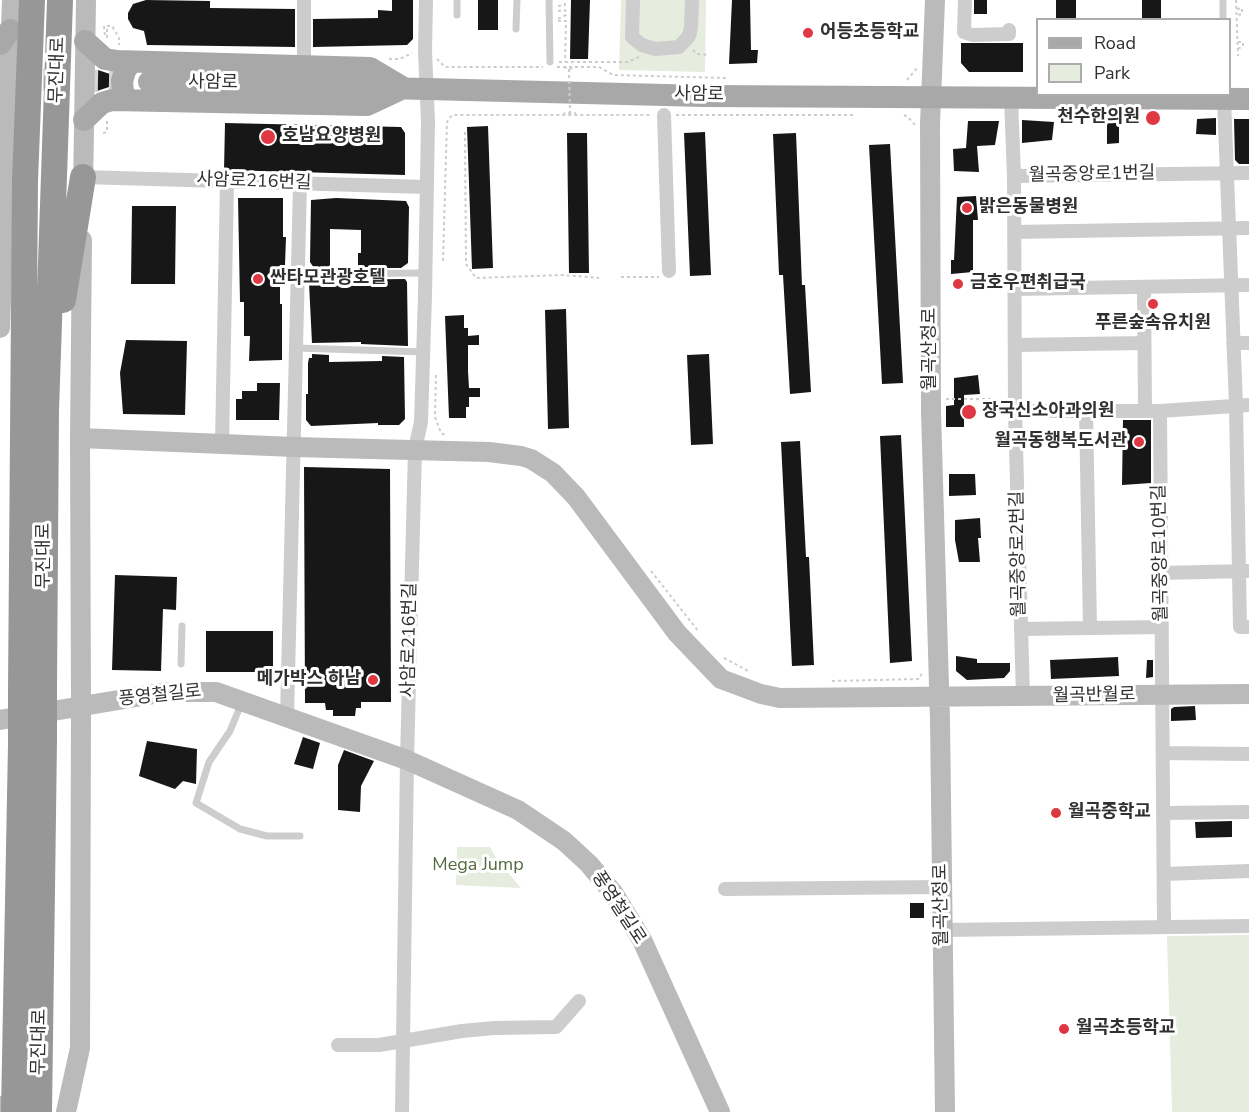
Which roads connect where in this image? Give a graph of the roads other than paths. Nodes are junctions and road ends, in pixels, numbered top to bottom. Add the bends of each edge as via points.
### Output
1 (12, 0) edge
2 (60, 0) edge
3 (86, 0) edge
4 (304, 0) edge
5 (426, 0) edge
6 (457, 0) edge
7 (517, 0) edge
8 (549, 0) edge
9 (633, 0) edge
10 (692, 0) edge
11 (935, 0) edge
12 (965, 0) edge
13 (1223, 0) edge
14 (457, 15) dead end
15 (1223, 18) edge
16 (20, 19) edge
17 (516, 28) dead end
18 (1009, 30) dead end
19 (85, 41) junction
20 (125, 56) junction
21 (304, 56) dead end
22 (550, 62) road end
23 (149, 82) tunnel mouth
24 (403, 88) junction
25 (427, 88) junction
26 (932, 98) junction
27 (1011, 99) junction
28 (1224, 99) junction
29 (1249, 99) edge
30 (129, 100) junction
31 (664, 115) road end
32 (84, 120) junction
33 (4, 125) edge
34 (1249, 173) edge
35 (1226, 174) junction
36 (1014, 176) junction
37 (83, 177) junction
38 (25, 181) junction
39 (227, 182) junction
40 (300, 184) junction
41 (426, 187) junction
42 (1249, 228) edge
43 (1228, 229) junction
44 (1014, 232) junction
45 (425, 273) junction
46 (297, 274) junction
47 (669, 274) road end
48 (1, 276) edge
49 (1231, 285) junction
50 (1249, 285) edge
51 (1144, 287) junction
52 (1015, 289) junction
53 (0, 328) edge
54 (1144, 343) junction
55 (1233, 343) junction
56 (1249, 343) edge
57 (1015, 345) junction
58 (296, 348) junction
59 (424, 352) junction
60 (1015, 405) junction
61 (1243, 405) edge
62 (46, 410) junction
63 (1144, 410) junction
64 (1086, 411) junction
65 (1160, 411) junction
66 (80, 438) junction
67 (222, 444) junction
68 (294, 447) junction
69 (415, 449) junction
70 (1243, 465) edge
71 (1244, 518) edge
72 (1245, 571) edge
73 (1161, 573) junction
74 (182, 626) dead end
75 (1162, 627) junction
76 (1249, 627) edge
77 (1090, 628) junction
78 (1021, 629) junction
79 (181, 664) dead end
80 (33, 688) junction
81 (1162, 694) junction
82 (1249, 694) edge
83 (1023, 697) junction
84 (939, 698) junction
85 (243, 700) junction
86 (81, 705) junction
87 (287, 717) junction
88 (0, 720) edge
89 (33, 742) junction
90 (1163, 753) junction
91 (1249, 753) edge
92 (407, 760) junction
93 (1249, 812) edge
94 (1163, 813) junction
95 (300, 836) dead end
96 (1249, 871) edge
97 (1164, 874) junction
98 (942, 887) junction
99 (725, 889) dead end
100 (1249, 926) edge
101 (1164, 927) junction
102 (943, 930) junction
103 (579, 1001) dead end
104 (403, 1042) junction
105 (338, 1045) dead end
106 (0, 1106) edge
107 (0, 1112) edge
108 (14, 1112) edge
109 (39, 1112) edge
110 (66, 1112) edge
111 (402, 1112) edge
112 (720, 1112) edge
113 (945, 1112) edge

1 - 16 street, 무진대로
2 - 62 highway, 무진대로
3 - 19 street, 무진대로
4 - 21 street
5 - 25 street, 사암로216번길
6 - 14 lane
7 - 17 lane
8 - 22 lane
9 - 10 street via 632,37 655,49 679,47 689,36
11 - 26 street, 월곡산정로
12 - 18 street via 964,33 1009,34
13 - 15 lane
16 - 33 street, 무진대로
16 - 38 highway, 무진대로
19 - 20 main road via 105,59
19 - 32 street, 무진대로
20 - 24 main road via 370,68
20 - 30 main road via 123,93
23 - 24 main road, 사암로
24 - 25 main road, 사암로
24 - 30 main road via 367,105
25 - 26 main road, 사암로
25 - 41 street, 사암로216번길
26 - 27 main road, 사암로
26 - 84 street, 월곡산정로 via 932,399
27 - 28 main road, 사암로
27 - 36 street
28 - 29 main road, 사암로
28 - 35 street
30 - 32 main road via 102,103
31 - 47 street
32 - 37 street, 무진대로
33 - 38 highway
33 - 48 street, 무진대로
34 - 35 street, 월곡중앙로1번길
35 - 36 street, 월곡중앙로1번길
35 - 43 street
36 - 44 street, 월곡중앙로1번길
37 - 39 street, 사암로216번길
37 - 62 highway
37 - 66 street, 무진대로
38 - 80 highway, 무진대로
39 - 40 street, 사암로216번길
39 - 67 street
40 - 41 street, 사암로216번길
40 - 46 street
41 - 45 street, 사암로216번길
42 - 43 street
43 - 44 street
43 - 49 street
44 - 52 street, 월곡중앙로1번길
45 - 46 lane
45 - 59 street, 사암로216번길
46 - 58 street
48 - 53 street, 무진대로
49 - 50 street
49 - 51 street
49 - 55 street
51 - 52 street
51 - 54 street
52 - 57 street, 월곡중앙로1번길
54 - 57 street
54 - 63 street
55 - 56 street
55 - 61 street
57 - 60 street, 월곡중앙로1번길
58 - 59 lane
58 - 68 street
59 - 69 street, 사암로216번길 via 421,422
60 - 64 street
60 - 78 street, 월곡중앙로2번길
61 - 65 street
61 - 70 street
62 - 80 highway, 무진대로
63 - 64 street
63 - 65 street
64 - 77 street
65 - 73 street, 월곡중앙로10번길
66 - 67 street
66 - 86 street, 무진대로
67 - 68 street
68 - 69 street
68 - 87 street
69 - 84 street via 509,454 545,467 576,498 677,633 721,679 780,698
69 - 92 street, 사암로216번길
70 - 71 street
71 - 72 street
72 - 73 street
72 - 76 street via 1240,627
73 - 75 street, 월곡중앙로10번길
74 - 79 lane
75 - 77 street
75 - 81 street, 월곡중앙로10번길
77 - 78 street
78 - 83 street, 월곡중앙로2번길
80 - 89 highway, 무진대로, bridge
81 - 82 street, 월곡반월로
81 - 83 street, 월곡반월로
81 - 90 street, 월곡중앙로10번길
83 - 84 street, 월곡반월로
84 - 98 street, 월곡산정로
85 - 86 street, 풍영철길로 via 216,692 180,691
85 - 87 street, 풍영철길로
85 - 95 lane via 230,731 209,762 196,803 250,832
86 - 88 street, 풍영철길로
86 - 110 street, 무진대로 via 80,1048
87 - 92 street, 풍영철길로
89 - 108 highway, 무진대로
89 - 109 highway, 무진대로
90 - 91 street
90 - 94 street, 월곡중앙로10번길
92 - 104 street
92 - 112 street, 풍영철길로 via 518,810 564,841 589,864 614,894 642,940
93 - 94 street
94 - 97 street, 월곡중앙로10번길
96 - 97 street
97 - 101 street, 월곡중앙로10번길
98 - 99 street
98 - 102 street, 월곡산정로
100 - 101 street
101 - 102 street
102 - 113 street, 월곡산정로
103 - 104 street via 556,1027 462,1030
104 - 105 street
104 - 111 street
106 - 107 street

